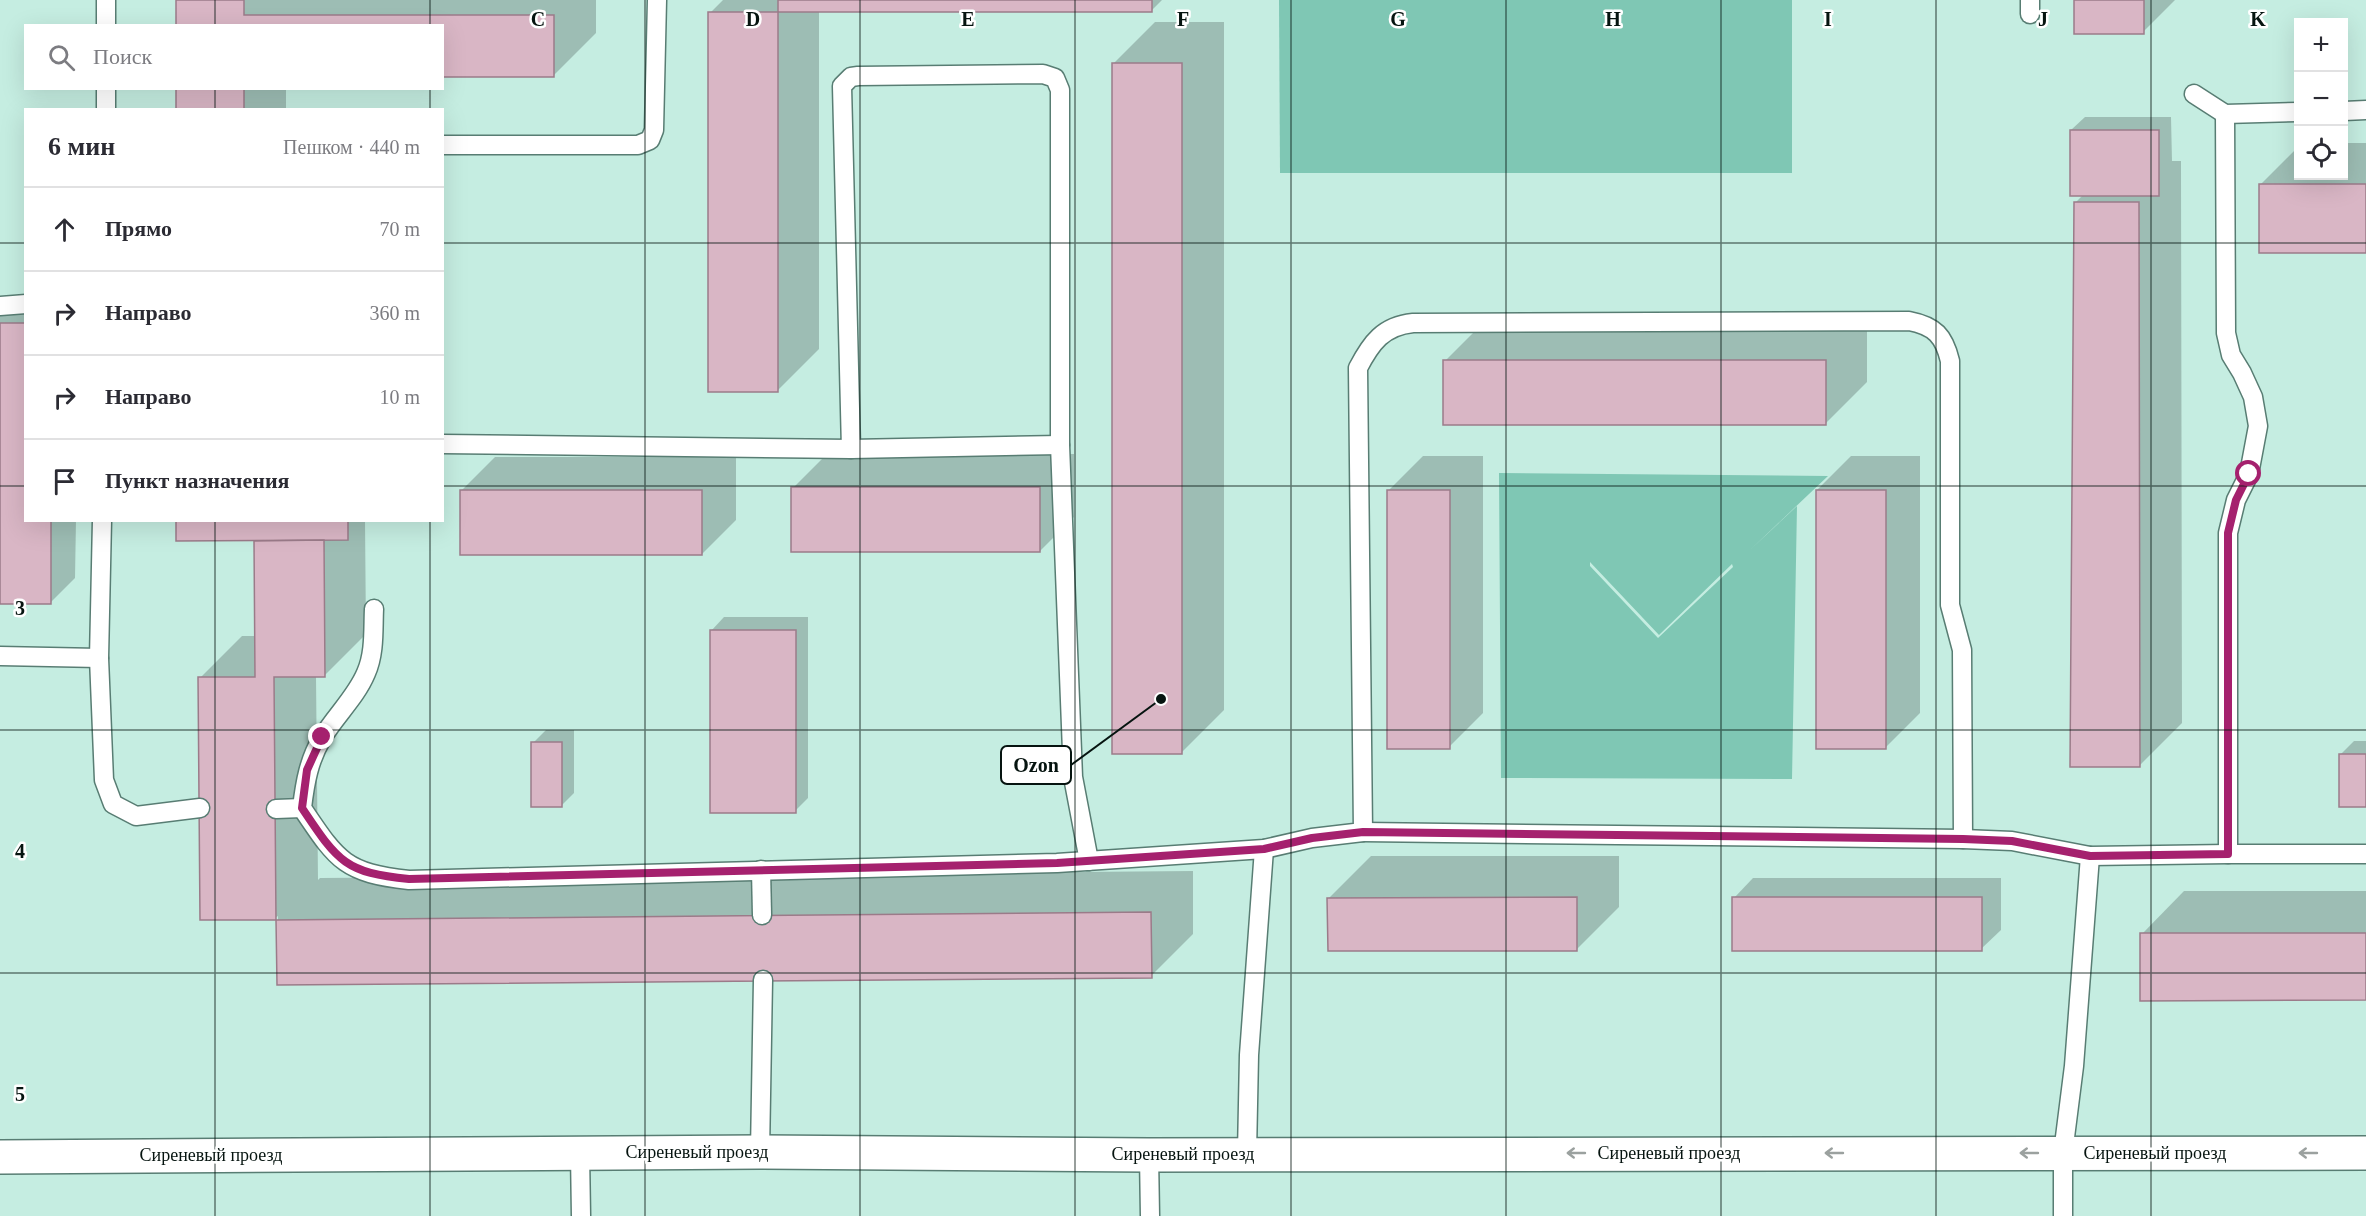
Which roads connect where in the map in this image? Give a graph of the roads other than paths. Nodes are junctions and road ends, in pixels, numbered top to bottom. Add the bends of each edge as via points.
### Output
1 (106, 0) edge
2 (657, 0) edge
3 (106, 24) edge
4 (106, 90) edge
5 (2194, 94) dead end
6 (106, 108) edge
7 (2366, 110) edge
8 (2348, 111) edge
9 (2294, 112) edge
10 (2225, 114) junction
11 (444, 145) edge
12 (24, 304) edge
13 (0, 306) edge
14 (444, 444) edge
15 (1060, 445) junction
16 (851, 449) junction
17 (102, 522) edge
18 (374, 609) dead end
19 (0, 656) edge
20 (99, 658) junction
21 (200, 808) dead end
22 (302, 808) junction
23 (276, 809) dead end
24 (1363, 832) junction
25 (1963, 839) junction
26 (1264, 849) junction
27 (2228, 854) junction
28 (2366, 854) edge
29 (2090, 856) junction
30 (1089, 861) junction
31 (761, 870) junction
32 (762, 915) dead end
33 (763, 980) dead end
34 (760, 1152) junction
35 (2366, 1152) edge
36 (580, 1153) junction
37 (1247, 1153) junction
38 (2063, 1153) junction
39 (1149, 1155) junction
40 (0, 1156) edge
41 (581, 1216) edge
42 (1150, 1216) edge
43 (2063, 1216) edge

1 - 3 lane
2 - 11 lane via 654,129 653,136 644,144
4 - 6 lane
5 - 10 lane
7 - 8 lane
9 - 10 lane
10 - 27 lane via 2226,333 2231,356 2253,397 2258,426 2249,474 2236,500 2228,533
12 - 13 lane
14 - 16 lane
15 - 16 lane
15 - 16 lane via 1059,83 1043,74 858,76 846,81 841,93
15 - 30 lane via 1073,777
17 - 20 lane
18 - 22 lane via 367,671 322,737 307,770
19 - 20 lane
20 - 21 lane via 104,780 113,804 136,816
22 - 23 lane
22 - 31 lane via 328,847 347,865 377,876 409,879
24 - 25 lane
24 - 25 lane via 1358,368 1368,348 1384,332 1398,324 1413,323 1909,321 1924,324 1937,333 1950,361 1950,605 1962,650
24 - 26 lane
25 - 29 lane via 2012,841
26 - 30 lane
26 - 37 lane via 1249,1055
27 - 28 lane
27 - 29 lane
29 - 38 lane via 2074,1066
30 - 31 lane
31 - 32 lane
33 - 34 lane
34 - 36 main road, Сиреневый проезд
34 - 39 main road, Сиреневый проезд
35 -> 38 main road, Сиреневый проезд
36 - 40 main road, Сиреневый проезд
36 - 41 lane
38 -> 37 main road, Сиреневый проезд
37 - 39 main road, Сиреневый проезд
38 - 43 lane
39 - 42 lane

